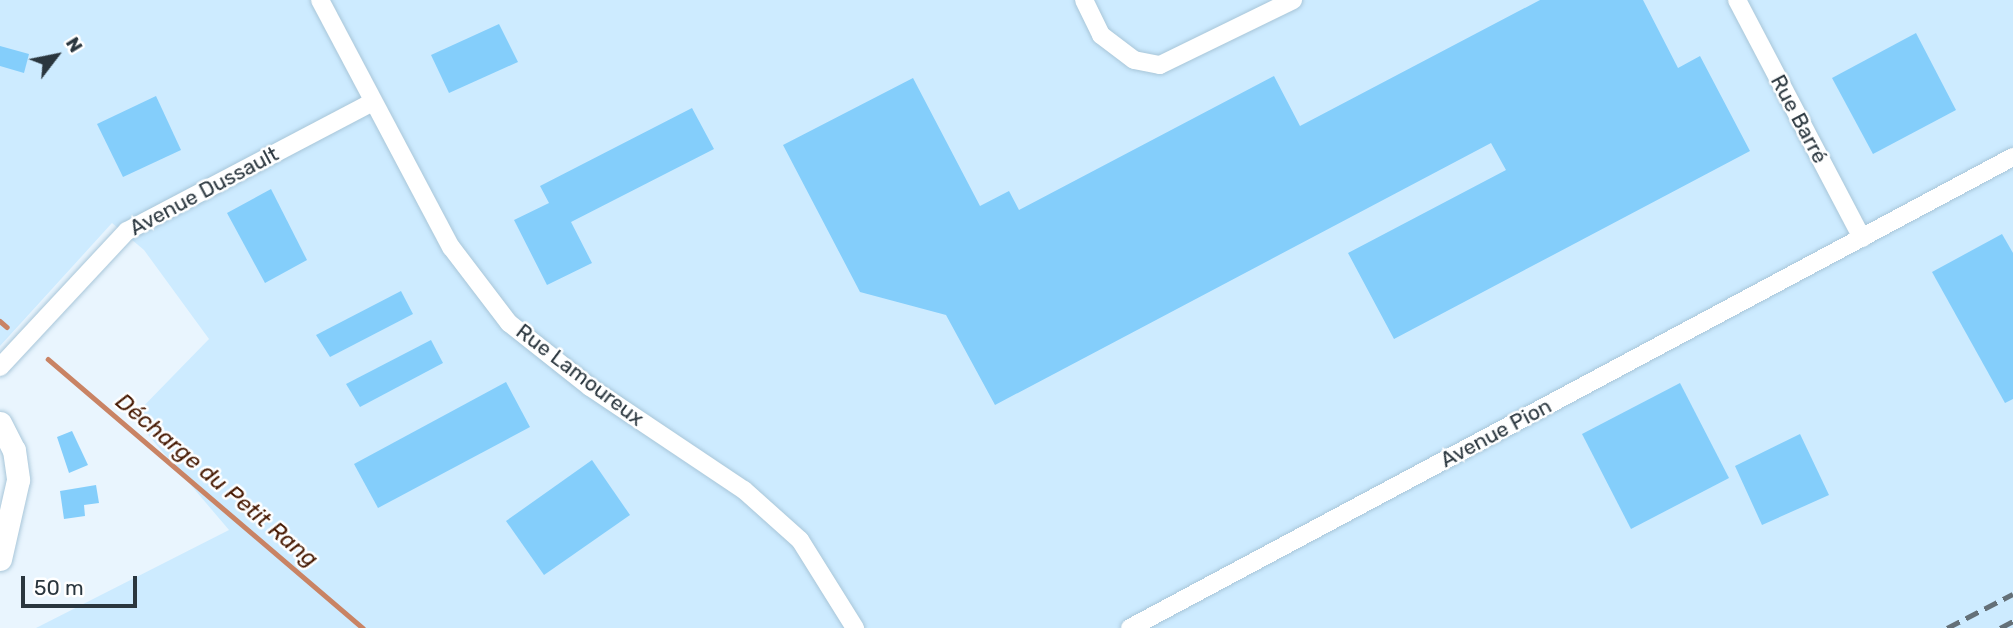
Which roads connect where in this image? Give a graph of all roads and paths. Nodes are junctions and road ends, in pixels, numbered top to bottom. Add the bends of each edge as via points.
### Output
1 (320, 0) edge
2 (1084, 0) edge
3 (1293, 0) edge
4 (1737, 0) edge
5 (371, 103) junction
6 (2013, 157) edge
7 (1862, 238) junction
8 (0, 367) edge
9 (0, 424) edge
10 (0, 559) edge
11 (855, 628) edge
12 (1130, 628) edge

1 - 5 street, Rue Lamoureux
2 - 3 street via 1101,35 1134,60 1160,65
4 - 7 street, Rue Barré
5 - 8 street, Avenue Dussault via 127,231
5 - 11 street, Rue Lamoureux via 451,247 509,323 590,387 744,490 800,540
6 - 7 street, Avenue Pion
7 - 12 street, Avenue Pion
9 - 10 street via 18,475

